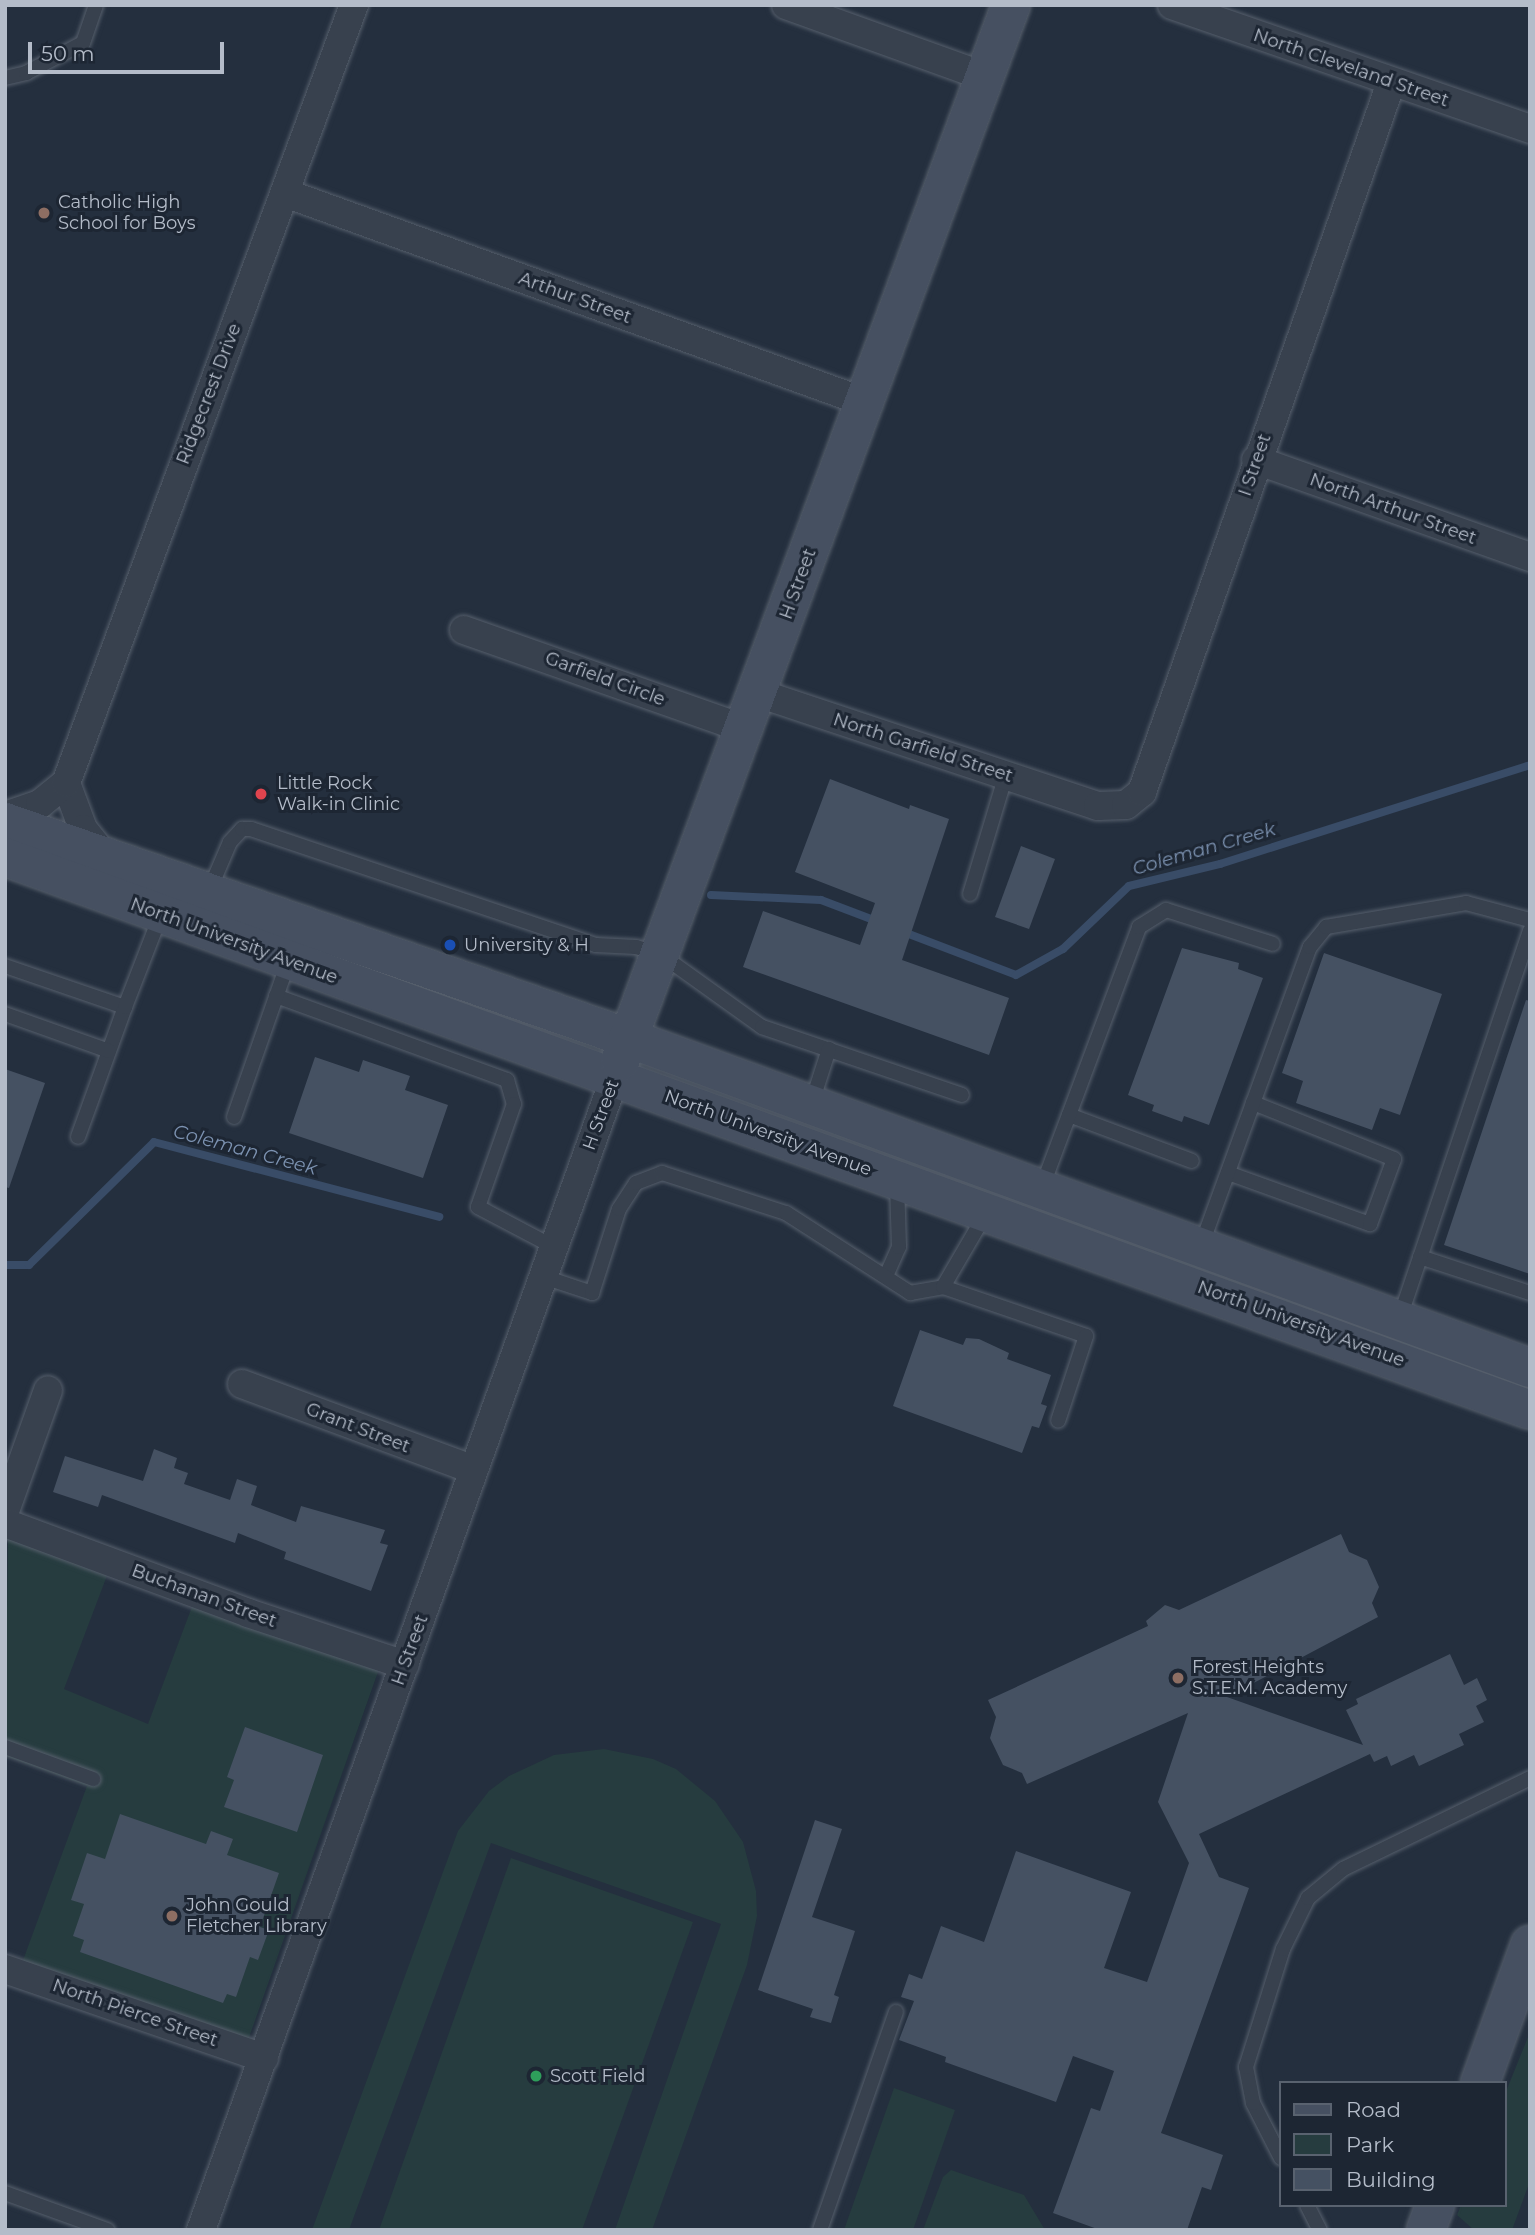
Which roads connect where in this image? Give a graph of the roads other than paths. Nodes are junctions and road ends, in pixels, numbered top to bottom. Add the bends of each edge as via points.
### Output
1 (96, 5) edge
2 (354, 5) edge
3 (786, 5) edge
4 (1011, 5) edge
5 (1172, 5) edge
6 (983, 76) junction
7 (5, 78) edge
8 (1391, 83) junction
9 (1530, 129) edge
10 (285, 193) junction
11 (865, 402) junction
12 (1256, 460) junction
13 (1530, 557) edge
14 (464, 630) dead end
15 (758, 693) junction
16 (745, 729) junction
17 (1006, 775) junction
18 (66, 783) junction
19 (1089, 802) joint
20 (5, 816) edge
21 (5, 822) edge
22 (5, 857) edge
23 (106, 857) junction
24 (208, 892) junction
25 (970, 894) dead end
26 (161, 913) junction
27 (1530, 920) edge
28 (1530, 930) edge
29 (1273, 944) dead end
30 (660, 954) junction
31 (5, 966) edge
32 (282, 979) junction
33 (125, 1007) junction
34 (5, 1014) edge
35 (628, 1038) junction
36 (828, 1049) junction
37 (110, 1051) junction
38 (615, 1077) junction
39 (962, 1095) dead end
40 (1253, 1103) junction
41 (811, 1105) junction
42 (1069, 1115) junction
43 (234, 1117) dead end
44 (78, 1137) dead end
45 (1192, 1161) dead end
46 (1228, 1172) junction
47 (897, 1180) junction
48 (1042, 1188) junction
49 (986, 1213) junction
50 (554, 1247) junction
51 (1201, 1247) junction
52 (1420, 1257) junction
53 (886, 1276) junction
54 (544, 1277) junction
55 (943, 1287) junction
56 (1530, 1293) edge
57 (1399, 1320) junction
58 (1530, 1368) edge
59 (242, 1384) dead end
60 (48, 1390) dead end
61 (1530, 1410) edge
62 (1058, 1421) dead end
63 (474, 1470) junction
64 (5, 1511) edge
65 (5, 1523) edge
66 (405, 1665) junction
67 (5, 1747) edge
68 (1530, 1778) edge
69 (93, 1779) dead end
70 (1530, 1945) edge
71 (5, 1969) edge
72 (896, 2012) dead end
73 (264, 2058) junction
74 (1481, 2081) edge
75 (1280, 2156) edge
76 (5, 2193) edge
77 (1308, 2207) edge
78 (1434, 2207) edge
79 (1442, 2207) edge
80 (1317, 2225) edge
81 (107, 2230) edge
82 (201, 2230) edge
83 (820, 2230) edge
84 (1301, 2230) edge
85 (1426, 2230) edge
86 (1449, 2230) edge

1 - 7 lane via 83,43 26,73
2 - 10 street, Ridgecrest Drive
3 - 6 street
4 - 6 main road, H Street
5 - 8 street, North Cleveland Street
6 - 11 main road, H Street
8 - 9 street, North Cleveland Street
8 - 12 street, I Street
10 - 11 street, Arthur Street
10 - 18 street, Ridgecrest Drive
11 - 15 main road, H Street
12 - 13 street, North Arthur Street
12 - 19 street, I Street via 1149,780 1126,805
14 - 16 street, Garfield Circle
15 - 16 main road, H Street
15 - 17 street, North Garfield Street
16 - 30 main road, H Street
17 - 19 street, North Garfield Street
17 - 25 lane
18 - 20 street via 40,804
18 - 23 street via 83,829
21 - 23 main road, North University Avenue
22 - 26 main road, North University Avenue
23 - 24 main road, North University Avenue
24 - 30 lane via 230,842 242,829 251,829 596,945 636,947
24 - 35 main road, North University Avenue
26 - 32 main road, North University Avenue
26 - 33 lane
27 - 40 lane via 1466,903 1326,927 1310,947
28 - 52 lane
29 - 42 lane via 1166,910 1139,928
30 - 35 main road, H Street
30 - 36 lane via 762,1027
31 - 33 lane
32 - 38 main road, North University Avenue
32 - 43 lane
32 - 50 lane via 507,1080 513,1104 478,1207
33 - 37 lane
34 - 37 lane
35 - 38 main road, H Street
35 - 41 main road, North University Avenue
36 - 39 lane
36 - 41 lane
37 - 44 lane
38 - 47 main road, North University Avenue
38 - 50 street, H Street
40 - 46 lane
40 - 46 lane via 1394,1159 1370,1224
41 - 48 main road, North University Avenue
42 - 45 lane
42 - 48 lane
46 - 51 lane
47 - 49 main road, North University Avenue
47 - 53 lane via 899,1247
48 - 51 main road, North University Avenue
49 - 55 lane
49 - 61 main road, North University Avenue
50 - 54 street, H Street
51 - 57 main road, North University Avenue
52 - 56 lane
52 - 57 lane
53 - 54 lane via 786,1213 662,1173 636,1183 619,1209 592,1293
53 - 55 lane via 910,1293
54 - 63 street, H Street
55 - 62 lane via 1086,1336
57 - 58 main road, North University Avenue
59 - 63 street, Grant Street
60 - 64 street
63 - 66 street, H Street
65 - 66 street, Buchanan Street via 248,1613
66 - 73 street, H Street
67 - 69 lane
68 - 75 lane via 1343,1869 1308,1898 1283,1949 1246,2067 1253,2103
70 - 74 main road
71 - 73 street, North Pierce Street
72 - 83 lane
73 - 82 street, H Street
76 - 81 lane
77 - 80 lane
78 - 85 main road
79 - 86 main road
80 - 84 lane

